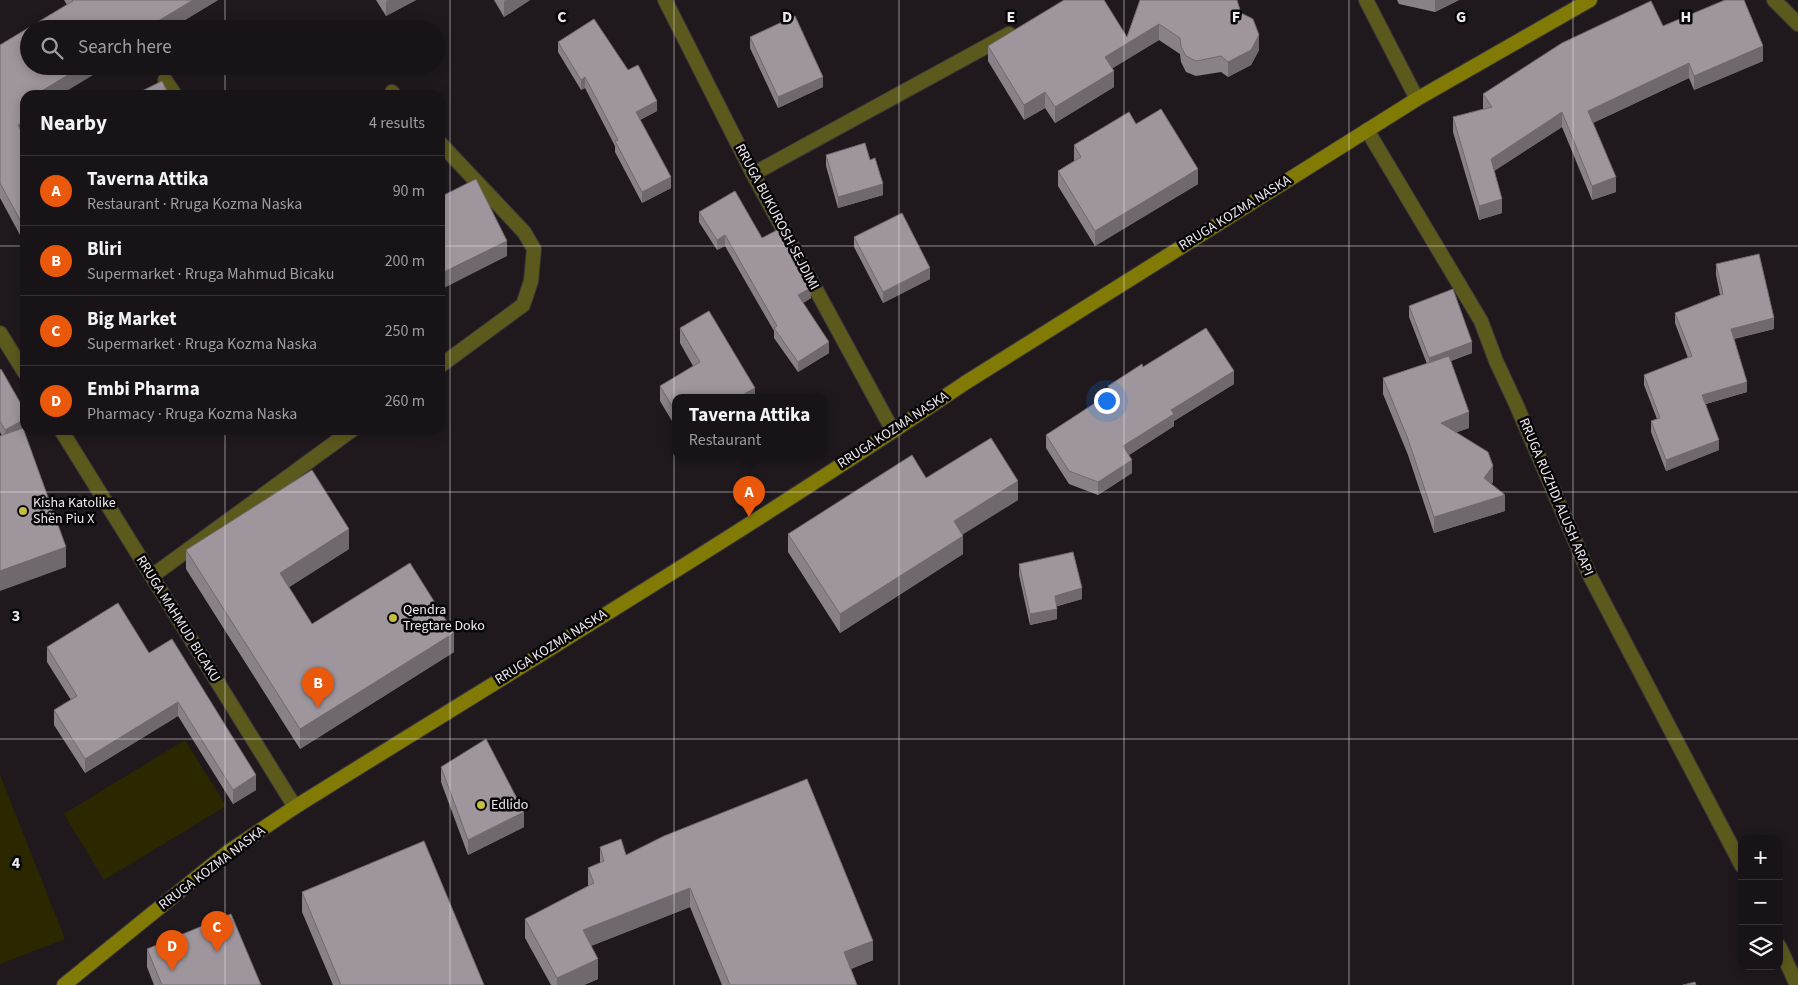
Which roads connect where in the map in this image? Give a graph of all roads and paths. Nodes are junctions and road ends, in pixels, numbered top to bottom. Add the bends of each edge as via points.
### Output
1 (665, 0) edge
2 (1366, 0) edge
3 (1590, 0) edge
4 (1774, 0) edge
5 (1798, 24) edge
6 (1020, 28) edge
7 (165, 80) dead end
8 (172, 90) edge
9 (1417, 99) junction
10 (1367, 130) junction
11 (445, 148) edge
12 (753, 174) junction
13 (0, 333) edge
14 (20, 357) edge
15 (445, 362) edge
16 (893, 431) junction
17 (64, 435) edge
18 (345, 435) edge
19 (152, 576) junction
20 (296, 807) junction
21 (1738, 858) edge
22 (1783, 955) edge
23 (64, 985) edge
24 (1797, 985) edge

1 - 12 street, RRUGA BUKUROSH SEJDIMI
2 - 9 street
3 - 9 main road, RRUGA KOZMA NASKA
4 - 5 street
6 - 12 street
7 - 8 street
9 - 10 main road, RRUGA KOZMA NASKA
10 - 16 main road, RRUGA KOZMA NASKA
10 - 21 street, RRUGA RUZHDI ALUSH ARAPI via 1481,321 1590,576
11 - 15 street via 524,232 534,249 531,281 523,305
12 - 16 street, RRUGA BUKUROSH SEJDIMI
13 - 14 street
16 - 20 main road, RRUGA KOZMA NASKA
17 - 19 street, RRUGA MAHMUD BICAKU
18 - 19 street
19 - 20 street, RRUGA MAHMUD BICAKU
20 - 23 main road, RRUGA KOZMA NASKA via 228,852
22 - 24 street

